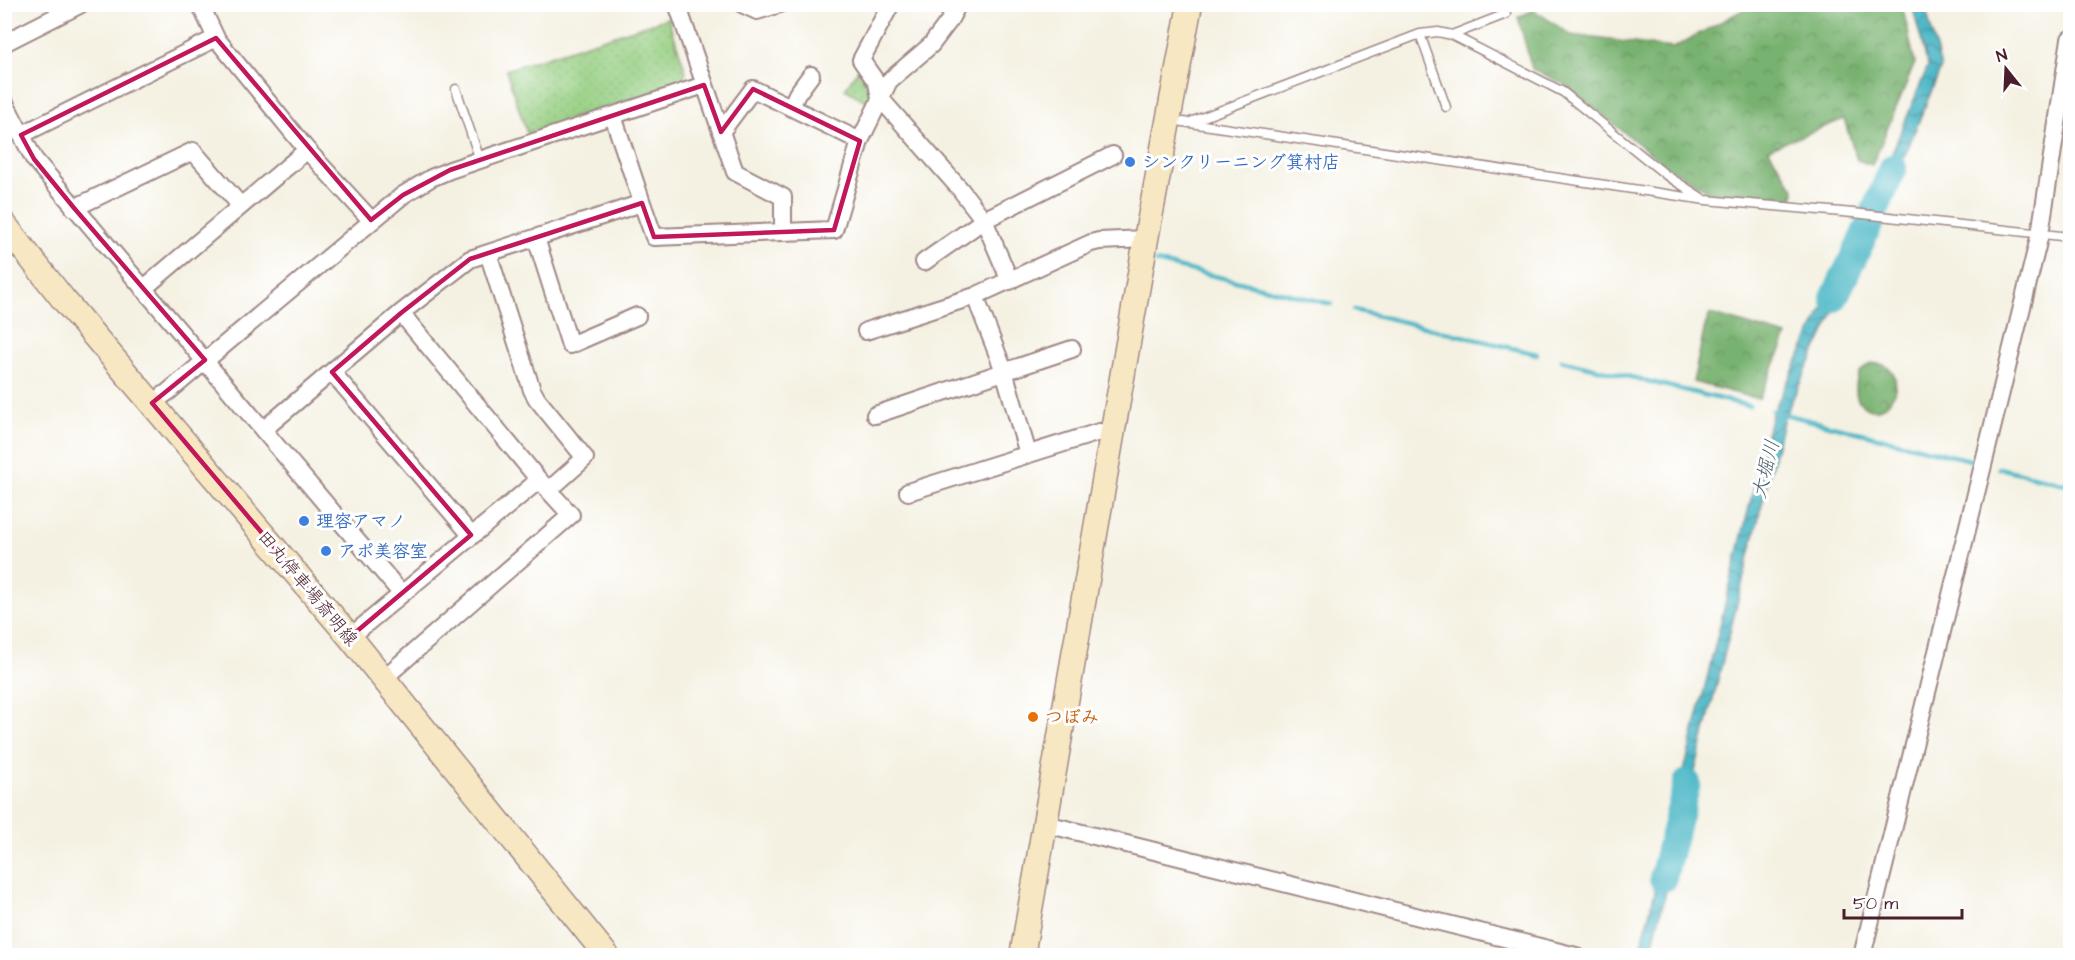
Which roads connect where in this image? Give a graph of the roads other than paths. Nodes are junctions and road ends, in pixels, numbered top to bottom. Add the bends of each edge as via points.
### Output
1 (81, 4) edge
2 (200, 4) edge
3 (677, 4) edge
4 (742, 4) edge
5 (780, 4) edge
6 (891, 4) edge
7 (958, 4) edge
8 (1190, 4) edge
9 (1506, 14) dead end
10 (1420, 34) junction
11 (1452, 34) junction
12 (216, 38) junction
13 (2070, 39) edge
14 (4, 43) edge
15 (811, 75) dead end
16 (704, 85) junction
17 (456, 89) dead end
18 (880, 98) junction
19 (4, 101) edge
20 (791, 107) junction
21 (1446, 107) dead end
22 (614, 116) junction
23 (1178, 122) junction
24 (721, 132) junction
25 (21, 135) junction
26 (860, 141) junction
27 (308, 150) junction
28 (1113, 155) dead end
29 (480, 160) junction
30 (1706, 200) junction
31 (642, 203) junction
32 (240, 206) junction
33 (74, 208) junction
34 (371, 220) junction
35 (984, 220) junction
36 (4, 224) edge
37 (783, 232) junction
38 (2040, 234) junction
39 (2070, 237) edge
40 (536, 238) junction
41 (1146, 239) junction
42 (488, 253) junction
43 (924, 262) dead end
44 (1010, 281) junction
45 (143, 289) junction
46 (975, 296) junction
47 (401, 313) junction
48 (637, 316) dead end
49 (866, 332) dead end
50 (1072, 349) dead end
51 (205, 360) junction
52 (1004, 371) junction
53 (332, 372) junction
54 (152, 403) junction
55 (875, 416) dead end
56 (263, 430) junction
57 (1113, 434) junction
58 (1028, 454) junction
59 (544, 485) junction
60 (908, 492) dead end
61 (471, 535) junction
62 (401, 593) junction
63 (350, 637) junction
64 (384, 678) junction
65 (1046, 824) junction
66 (607, 956) edge
67 (1022, 956) edge
68 (1576, 956) edge
69 (1863, 956) edge

1 - 14 street
2 - 12 street
3 - 16 street
4 - 5 street via 757,11
6 - 18 street via 861,60 877,83
7 - 18 street via 931,45 889,81
8 - 23 street
9 - 11 lane
10 - 11 lane
10 - 21 lane
10 - 23 lane
11 - 30 lane via 1563,92 1666,175
12 - 25 street
12 - 27 street
13 - 38 street
15 - 20 street
16 - 22 street
16 - 24 street
17 - 29 lane
18 - 26 street
18 - 35 street
19 - 25 street
20 - 24 street via 753,89
20 - 26 street
22 - 29 street
22 - 31 street
23 - 30 lane
23 - 41 street
24 - 37 street via 735,172 783,197
25 - 33 street via 34,159
26 - 37 street via 834,230
27 - 32 street
27 - 34 street
28 - 35 street
29 - 34 street via 417,186
30 - 38 lane
31 - 37 street via 654,237
31 - 40 street
32 - 33 street via 193,150
32 - 45 street
33 - 45 street
34 - 51 street
35 - 43 street
35 - 44 street
36 - 54 street, 田丸停車場斎明線
38 - 39 lane
38 - 69 street
40 - 42 street
40 - 48 street via 570,345
41 - 44 street via 1092,243
41 - 57 street
42 - 47 street via 470,259
42 - 59 street via 532,390 585,458
44 - 46 street
45 - 51 street
46 - 49 street
46 - 52 street
47 - 53 street
47 - 59 street
50 - 52 street
51 - 54 street
51 - 56 street
52 - 55 street
52 - 58 street
53 - 56 street
53 - 61 street
54 - 63 street, 田丸停車場斎明線
56 - 62 street
57 - 58 street via 1099,432
57 - 65 street
58 - 60 street
59 - 61 street
59 - 64 street via 571,515
61 - 62 street
62 - 63 street
63 - 64 street, 田丸停車場斎明線
64 - 66 street, 田丸停車場斎明線
65 - 67 street
65 - 68 street

